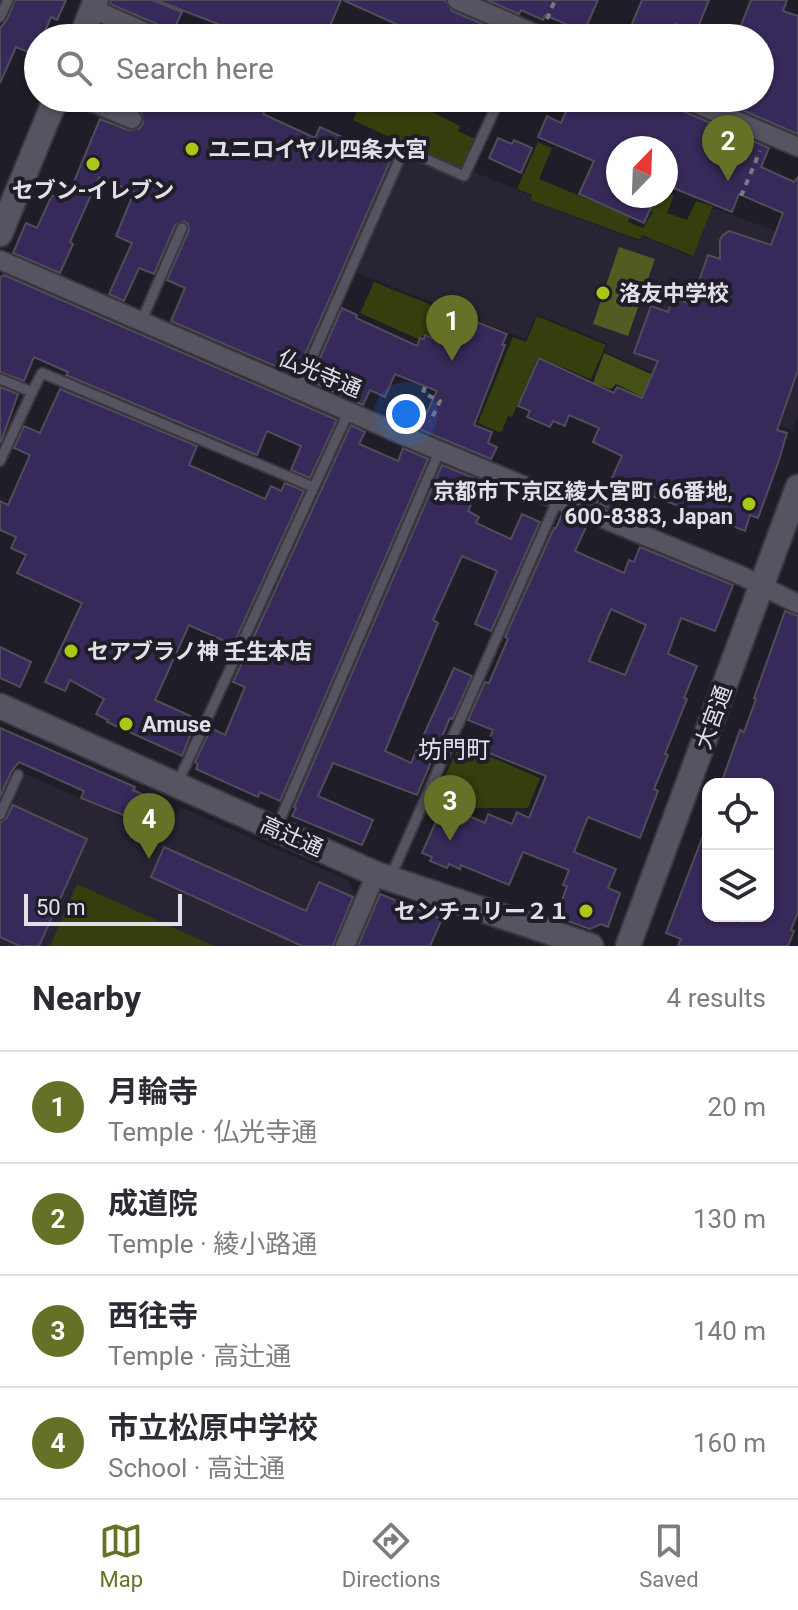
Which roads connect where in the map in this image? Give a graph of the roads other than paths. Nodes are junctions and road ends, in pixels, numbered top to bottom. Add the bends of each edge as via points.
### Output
1 (8, 0) edge
2 (457, 0) edge
3 (95, 4) edge
4 (0, 17) edge
5 (87, 24) edge
6 (132, 24) edge
7 (509, 24) edge
8 (50, 112) edge
9 (115, 112) edge
10 (494, 112) edge
11 (716, 112) edge
12 (132, 119) dead end
13 (798, 147) edge
14 (182, 228) dead end
15 (0, 234) edge
16 (0, 260) edge
17 (141, 322) junction
18 (0, 379) edge
19 (298, 389) junction
20 (32, 392) junction
21 (349, 411) junction
22 (440, 450) junction
23 (0, 461) edge
24 (313, 487) junction
25 (798, 487) edge
26 (558, 499) junction
27 (761, 586) junction
28 (798, 604) edge
29 (0, 706) edge
30 (18, 775) dead end
31 (177, 784) junction
32 (0, 815) edge
33 (276, 829) junction
34 (383, 876) junction
35 (345, 946) edge
36 (591, 946) edge
37 (628, 946) edge

1 - 4 lane
2 - 7 street
3 - 5 street
3 - 6 street
8 - 15 street
9 - 12 street
10 - 19 lane via 464,176 404,149
11 - 13 street
14 - 17 lane
16 - 17 street, 仏光寺通
17 - 19 street, 仏光寺通
18 - 20 lane
19 - 21 street, 仏光寺通
20 - 23 lane
20 - 24 lane via 42,373
21 - 22 street, 仏光寺通
21 - 24 lane
22 - 26 street, 仏光寺通
22 - 33 lane
24 - 31 lane
25 - 27 street, 大宮通
26 - 27 street, 仏光寺通
26 - 34 lane
27 - 28 street, 仏光寺通
27 - 37 street, 大宮通
29 - 31 street, 高辻通
30 - 32 lane
31 - 33 street, 高辻通
33 - 34 street, 高辻通
34 - 35 street
34 - 36 street, 高辻通

